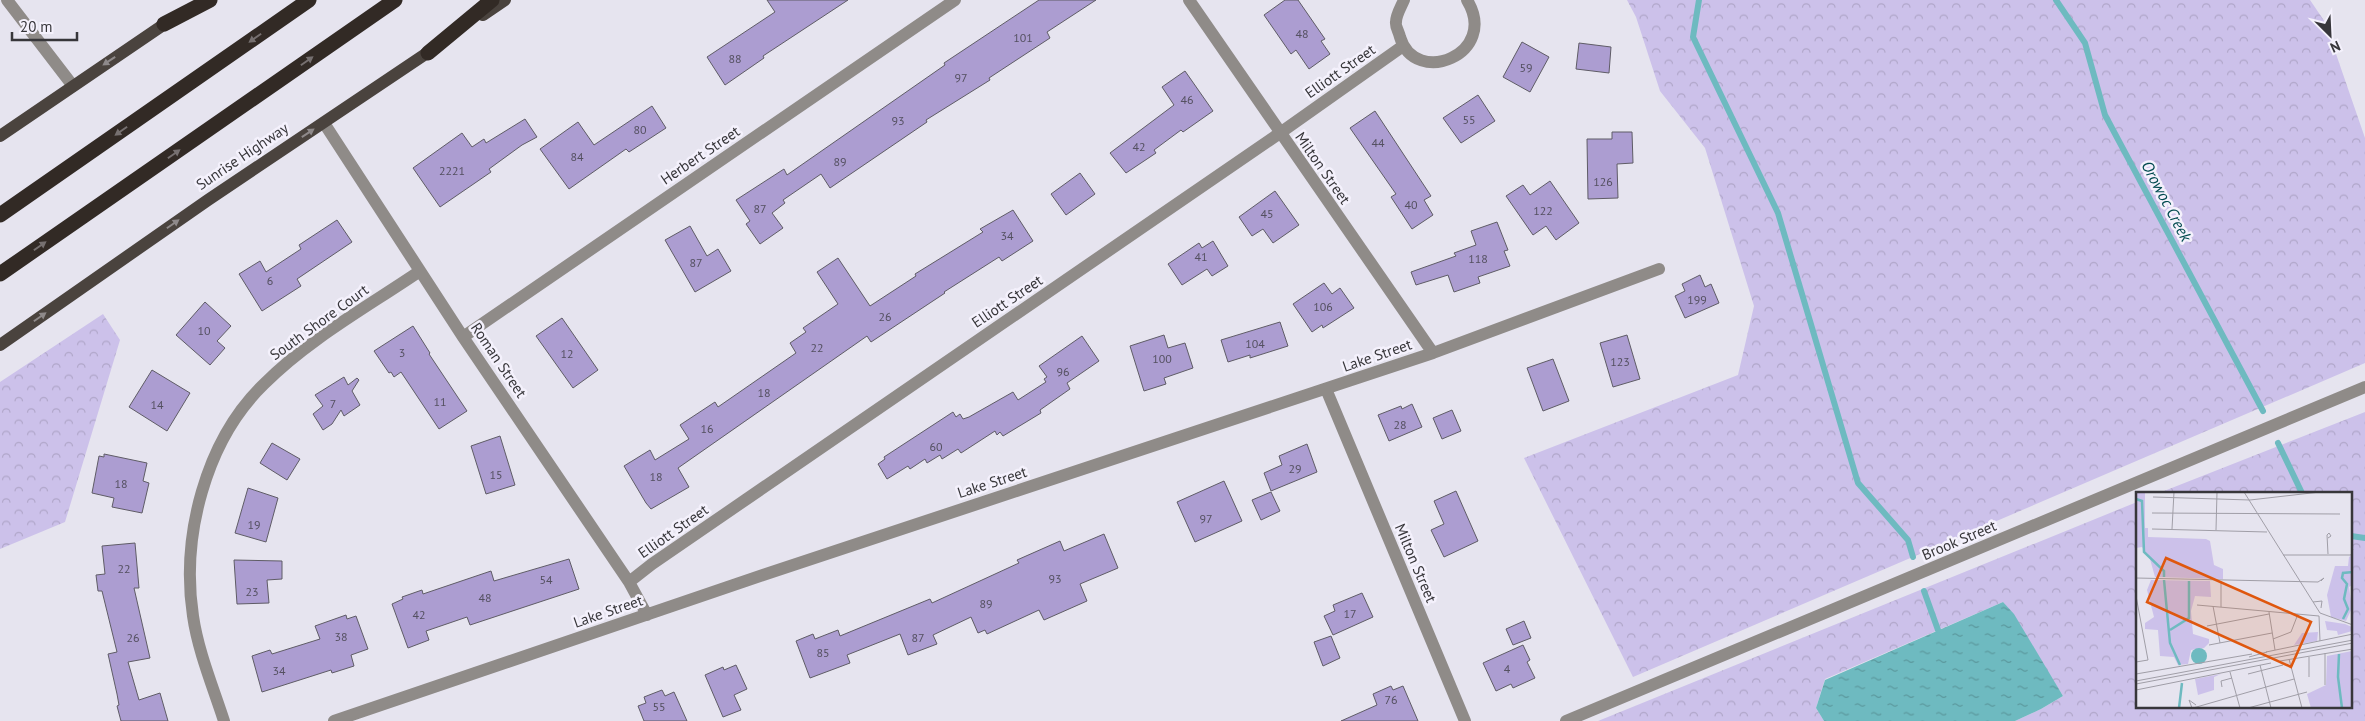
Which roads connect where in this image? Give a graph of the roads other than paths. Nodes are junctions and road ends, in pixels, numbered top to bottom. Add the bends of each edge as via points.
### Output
1 (7, 0) edge
2 (199, 0) edge
3 (210, 0) edge
4 (309, 0) edge
5 (395, 0) edge
6 (492, 0) edge
7 (505, 0) edge
8 (955, 0) edge
9 (1189, 0) edge
10 (1404, 0) edge
11 (1468, 0) edge
12 (164, 24) junction
13 (1402, 46) junction
14 (428, 53) junction
15 (73, 86) junction
16 (324, 123) junction
17 (1280, 134) junction
18 (0, 136) edge
19 (0, 215) edge
20 (1659, 269) dead end
21 (420, 271) junction
22 (0, 274) edge
23 (463, 337) junction
24 (0, 345) edge
25 (1432, 354) junction
26 (2365, 387) edge
27 (1326, 389) junction
28 (630, 582) junction
29 (647, 615) junction
30 (224, 721) edge
31 (334, 721) edge
32 (1465, 721) edge
33 (1566, 721) edge

1 - 15 street
2 - 12 main road
3 - 12 highway
4 -> 19 highway
22 -> 5 highway
6 - 14 highway
7 - 14 main road, Sunrise Highway
8 - 23 street, Herbert Street
9 - 17 street, Milton Street
10 - 13 street via 1396,22
11 - 13 street via 1476,25 1468,48 1447,62 1422,61
12 -> 15 main road
13 - 17 street, Elliott Street
14 - 16 main road, Sunrise Highway
15 - 18 main road
16 - 21 street, Roman Street
24 -> 16 main road, Sunrise Highway
17 - 25 street, Milton Street
17 - 28 street, Elliott Street
20 - 25 street, Lake Street
21 - 23 street, Roman Street
21 - 30 street, South Shore Court via 298,354 263,385 234,422 212,465 196,517 189,565 190,590 198,638
23 - 28 street, Roman Street
25 - 27 street, Lake Street
26 - 33 street, Brook Street
27 - 29 street, Lake Street
27 - 32 street, Milton Street
28 - 29 street, Roman Street
29 - 31 street, Lake Street

